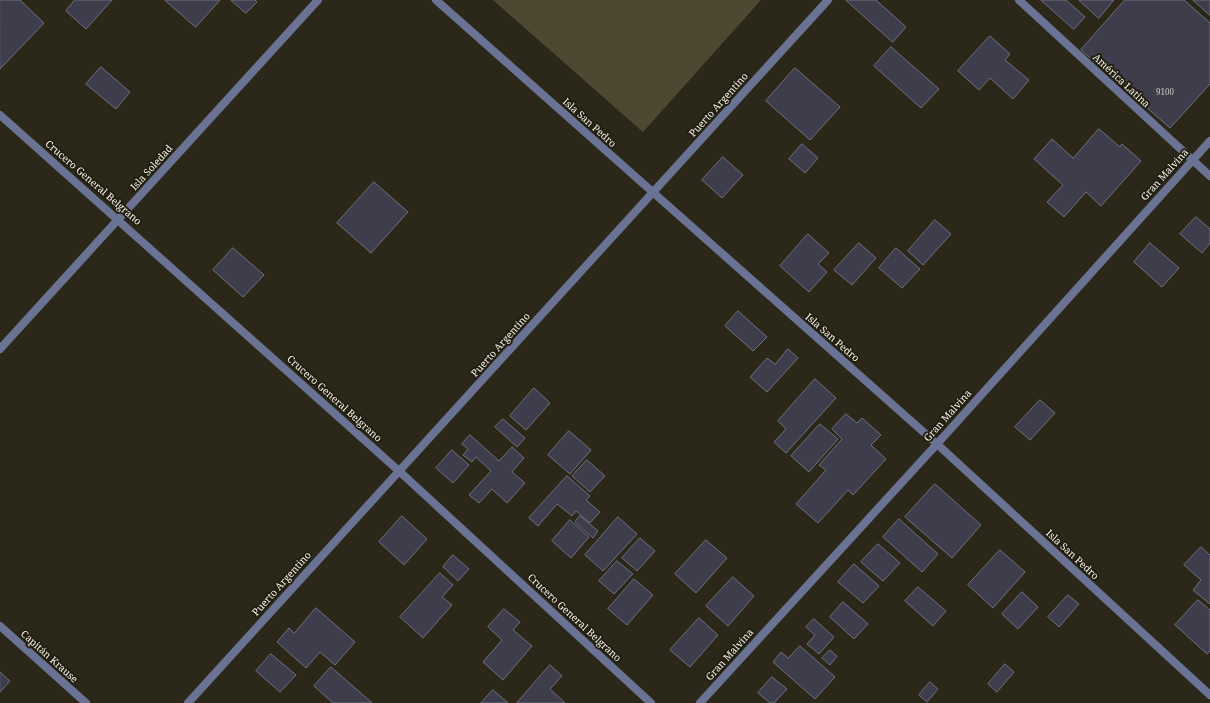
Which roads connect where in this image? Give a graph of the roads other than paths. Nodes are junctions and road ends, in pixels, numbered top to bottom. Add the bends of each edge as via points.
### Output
1 (318, 0) edge
2 (436, 0) edge
3 (828, 0) edge
4 (1019, 0) edge
5 (0, 115) edge
6 (1210, 141) edge
7 (1193, 160) junction
8 (1210, 176) edge
9 (653, 193) junction
10 (118, 219) junction
11 (0, 349) edge
12 (937, 444) junction
13 (399, 471) junction
14 (0, 626) edge
15 (1210, 696) edge
16 (86, 703) edge
17 (188, 703) edge
18 (651, 703) edge
19 (700, 703) edge
20 (1205, 703) edge

1 - 10 street, Isla Soledad
2 - 9 street, Isla San Pedro
3 - 9 street, Puerto Argentino
4 - 7 street, América Latina
5 - 10 street, Crucero General Belgrano
6 - 7 street, Gran Malvina
7 - 8 street, América Latina
7 - 12 street, Gran Malvina
9 - 12 street, Isla San Pedro
9 - 13 street, Puerto Argentino
10 - 11 street, Isla Soledad
10 - 13 street, Crucero General Belgrano
12 - 15 street, Isla San Pedro
12 - 19 street, Gran Malvina
13 - 17 street, Puerto Argentino
13 - 18 street, Crucero General Belgrano
14 - 16 street, Capitán Krause
15 - 20 street

